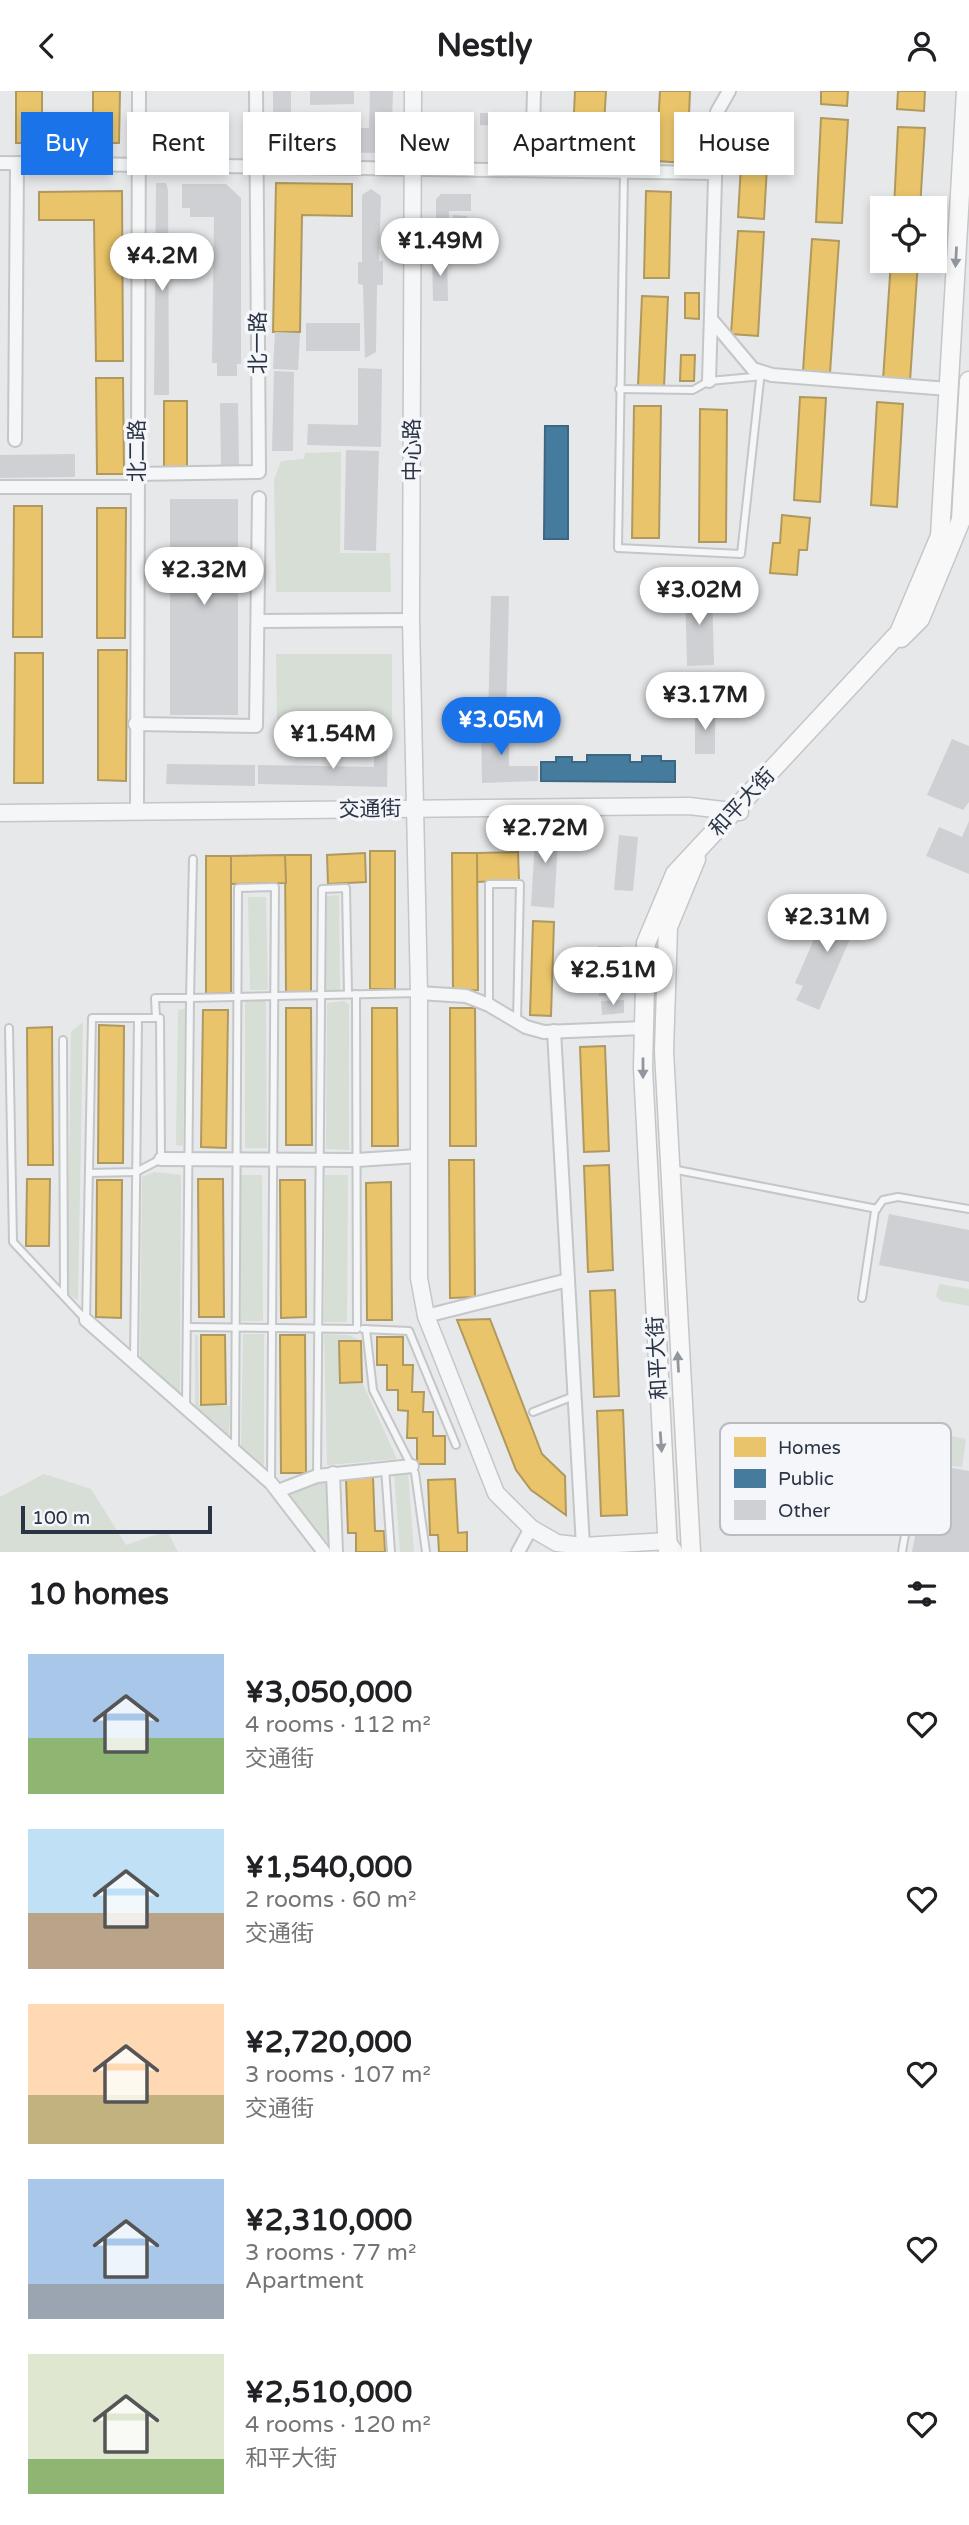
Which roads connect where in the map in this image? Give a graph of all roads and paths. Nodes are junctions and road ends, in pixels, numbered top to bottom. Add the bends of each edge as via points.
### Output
1 (139, 91) edge
2 (256, 91) edge
3 (413, 91) edge
4 (534, 91) edge
5 (729, 91) edge
6 (966, 91) edge
7 (139, 112) edge
8 (256, 112) edge
9 (413, 112) edge
10 (534, 112) edge
11 (717, 112) edge
12 (0, 163) edge
13 (17, 163) junction
14 (127, 165) edge
15 (139, 175) edge
16 (256, 175) edge
17 (413, 175) edge
18 (624, 175) edge
19 (715, 175) edge
20 (711, 319) junction
21 (764, 374) junction
22 (709, 381) junction
23 (969, 381) edge
24 (619, 389) junction
25 (948, 389) junction
26 (15, 440) dead end
27 (137, 480) junction
28 (0, 487) edge
29 (259, 498) dead end
30 (942, 501) junction
31 (965, 507) edge
32 (411, 620) junction
33 (258, 621) junction
34 (135, 724) junction
35 (414, 809) junction
36 (137, 812) junction
37 (736, 812) junction
38 (0, 813) edge
39 (193, 859) dead end
40 (419, 993) junction
41 (352, 994) junction
42 (321, 995) junction
43 (274, 996) junction
44 (238, 997) junction
45 (190, 998) junction
46 (489, 1005) junction
47 (138, 1018) junction
48 (156, 1018) junction
49 (517, 1021) junction
50 (9, 1028) dead end
51 (644, 1028) junction
52 (554, 1031) junction
53 (63, 1040) dead end
54 (418, 1156) junction
55 (161, 1159) junction
56 (189, 1159) junction
57 (237, 1159) junction
58 (273, 1159) junction
59 (320, 1160) junction
60 (357, 1160) junction
61 (669, 1169) junction
62 (136, 1172) junction
63 (89, 1173) junction
64 (877, 1209) junction
65 (969, 1209) edge
66 (568, 1280) junction
67 (64, 1296) junction
68 (862, 1299) dead end
69 (426, 1316) junction
70 (86, 1320) junction
71 (187, 1327) junction
72 (236, 1328) junction
73 (272, 1328) junction
74 (319, 1329) junction
75 (357, 1329) junction
76 (366, 1329) junction
77 (134, 1362) junction
78 (574, 1396) junction
79 (187, 1408) junction
80 (533, 1412) dead end
81 (456, 1445) dead end
82 (235, 1451) junction
83 (412, 1466) junction
84 (385, 1468) junction
85 (333, 1473) junction
86 (317, 1476) junction
87 (275, 1487) junction
88 (531, 1528) junction
89 (583, 1546) junction
90 (557, 1548) edge
91 (670, 1548) edge
92 (324, 1552) edge
93 (336, 1552) edge
94 (391, 1552) edge
95 (426, 1552) edge
96 (518, 1552) edge
97 (691, 1552) edge

1 - 7 street, 北二路
2 - 8 street, 北一路
3 - 9 street, 中心路
4 - 10 street
5 - 11 street
6 -> 25 main road, 和平大街
12 - 13 street
13 - 14 street
13 - 26 street
15 - 27 street, 北二路
16 - 27 street, 北一路 via 259,472
17 - 32 street, 中心路
18 - 24 lane
19 - 20 street
20 - 21 street via 753,369
20 - 22 street
21 - 22 lane
21 - 24 lane via 741,554 618,548
21 - 25 street
22 - 24 lane via 693,390
23 - 31 main road, 和平大街
25 - 30 main road, 和平大街
27 - 28 street
27 - 34 street, 北二路
29 - 33 street
30 - 31 street
30 - 37 main road, 和平大街 via 940,536 899,633
31 - 37 main road, 和平大街 via 920,619
32 - 33 street
32 - 35 street, 中心路
33 - 34 street via 256,726
34 - 36 street, 北二路
35 - 36 street, 交通街
35 - 37 street, 交通街 via 689,806
35 - 40 street, 中心路
36 - 38 street, 交通街
37 - 51 main road, 和平大街 via 675,874 646,943
37 - 61 main road, 和平大街 via 696,860 667,927 664,1051
39 - 45 lane
40 - 41 lane
40 - 46 street via 466,996
40 - 54 street, 中心路
41 - 42 lane
41 - 42 lane via 346,888 321,889
41 - 60 lane
42 - 43 lane
42 - 59 lane
43 - 44 lane
43 - 44 lane via 275,887 238,888
43 - 58 lane
44 - 45 lane
44 - 57 lane
45 - 48 lane via 155,998
45 - 56 lane
46 - 49 street
46 - 49 lane via 489,884 520,884
47 - 48 lane
47 - 62 lane
47 - 63 lane via 92,1019
48 - 55 lane via 160,1018
49 - 52 street via 544,1032
50 - 67 lane via 13,1243
51 - 52 street
51 -> 91 main road, 和平大街 via 642,1068
52 - 66 street
53 - 67 lane
54 - 60 street
54 - 69 street, 中心路 via 419,1278
55 - 56 street
55 - 62 lane
56 - 57 street
56 - 71 lane
57 - 58 street
57 - 72 lane
58 - 59 street
58 - 73 lane
59 - 60 street
59 - 74 lane
60 - 75 lane
61 - 64 lane
97 -> 61 main road, 和平大街
62 - 63 lane
62 - 77 lane
63 - 70 lane
64 - 65 lane via 883,1200 898,1196
64 - 68 lane
66 - 69 street
66 - 78 street
67 - 70 lane
69 - 88 street, 中心路 via 496,1493
70 - 77 street
71 - 72 lane
71 - 79 lane
72 - 73 lane
72 - 82 lane
73 - 74 lane
73 - 87 lane
74 - 75 lane
74 - 86 lane
75 - 76 lane
76 - 81 lane via 408,1331
76 - 83 lane via 373,1390
77 - 79 street
78 - 80 lane
78 - 89 street
79 - 82 street
82 - 87 street
83 - 84 street
83 - 95 lane
84 - 85 street
84 - 94 lane
85 - 86 street
85 - 93 street
86 - 87 street
87 - 92 street
88 - 90 street, 中心路
88 - 96 street
89 - 90 street
89 - 91 street

